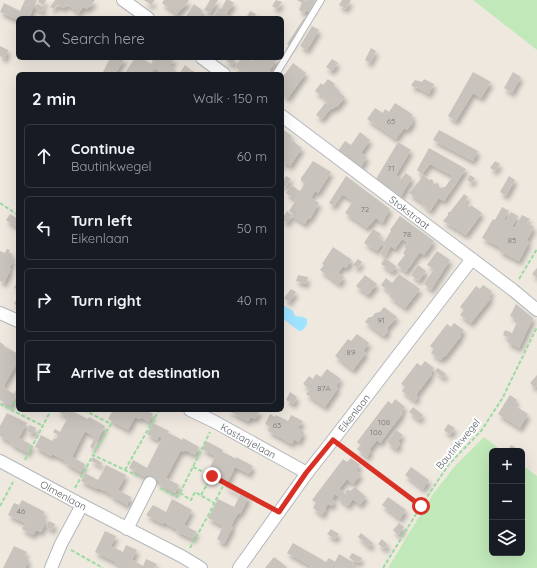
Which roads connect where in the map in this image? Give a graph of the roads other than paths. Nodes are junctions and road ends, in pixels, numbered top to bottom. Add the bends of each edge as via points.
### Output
1 (123, 0) edge
2 (321, 0) edge
3 (145, 16) edge
4 (205, 60) edge
5 (221, 72) edge
6 (277, 72) edge
7 (284, 118) edge
8 (472, 259) junction
9 (537, 310) edge
10 (0, 313) edge
11 (16, 320) edge
12 (194, 412) edge
13 (0, 461) edge
14 (306, 473) junction
15 (150, 482) dead end
16 (82, 505) junction
17 (128, 529) junction
18 (50, 568) edge
19 (201, 568) edge
20 (239, 568) edge

1 - 3 street
2 - 6 lane
4 - 5 street
7 - 8 street, Stokstraat
8 - 9 street, Stokstraat
8 - 14 street, Eikenlaan
10 - 11 street
12 - 14 street, Kastanjelaan
13 - 16 street, Olmenlaan
14 - 20 street, Eikenlaan
15 - 17 street
16 - 17 street, Olmenlaan
16 - 18 street
17 - 19 street, Olmenlaan

